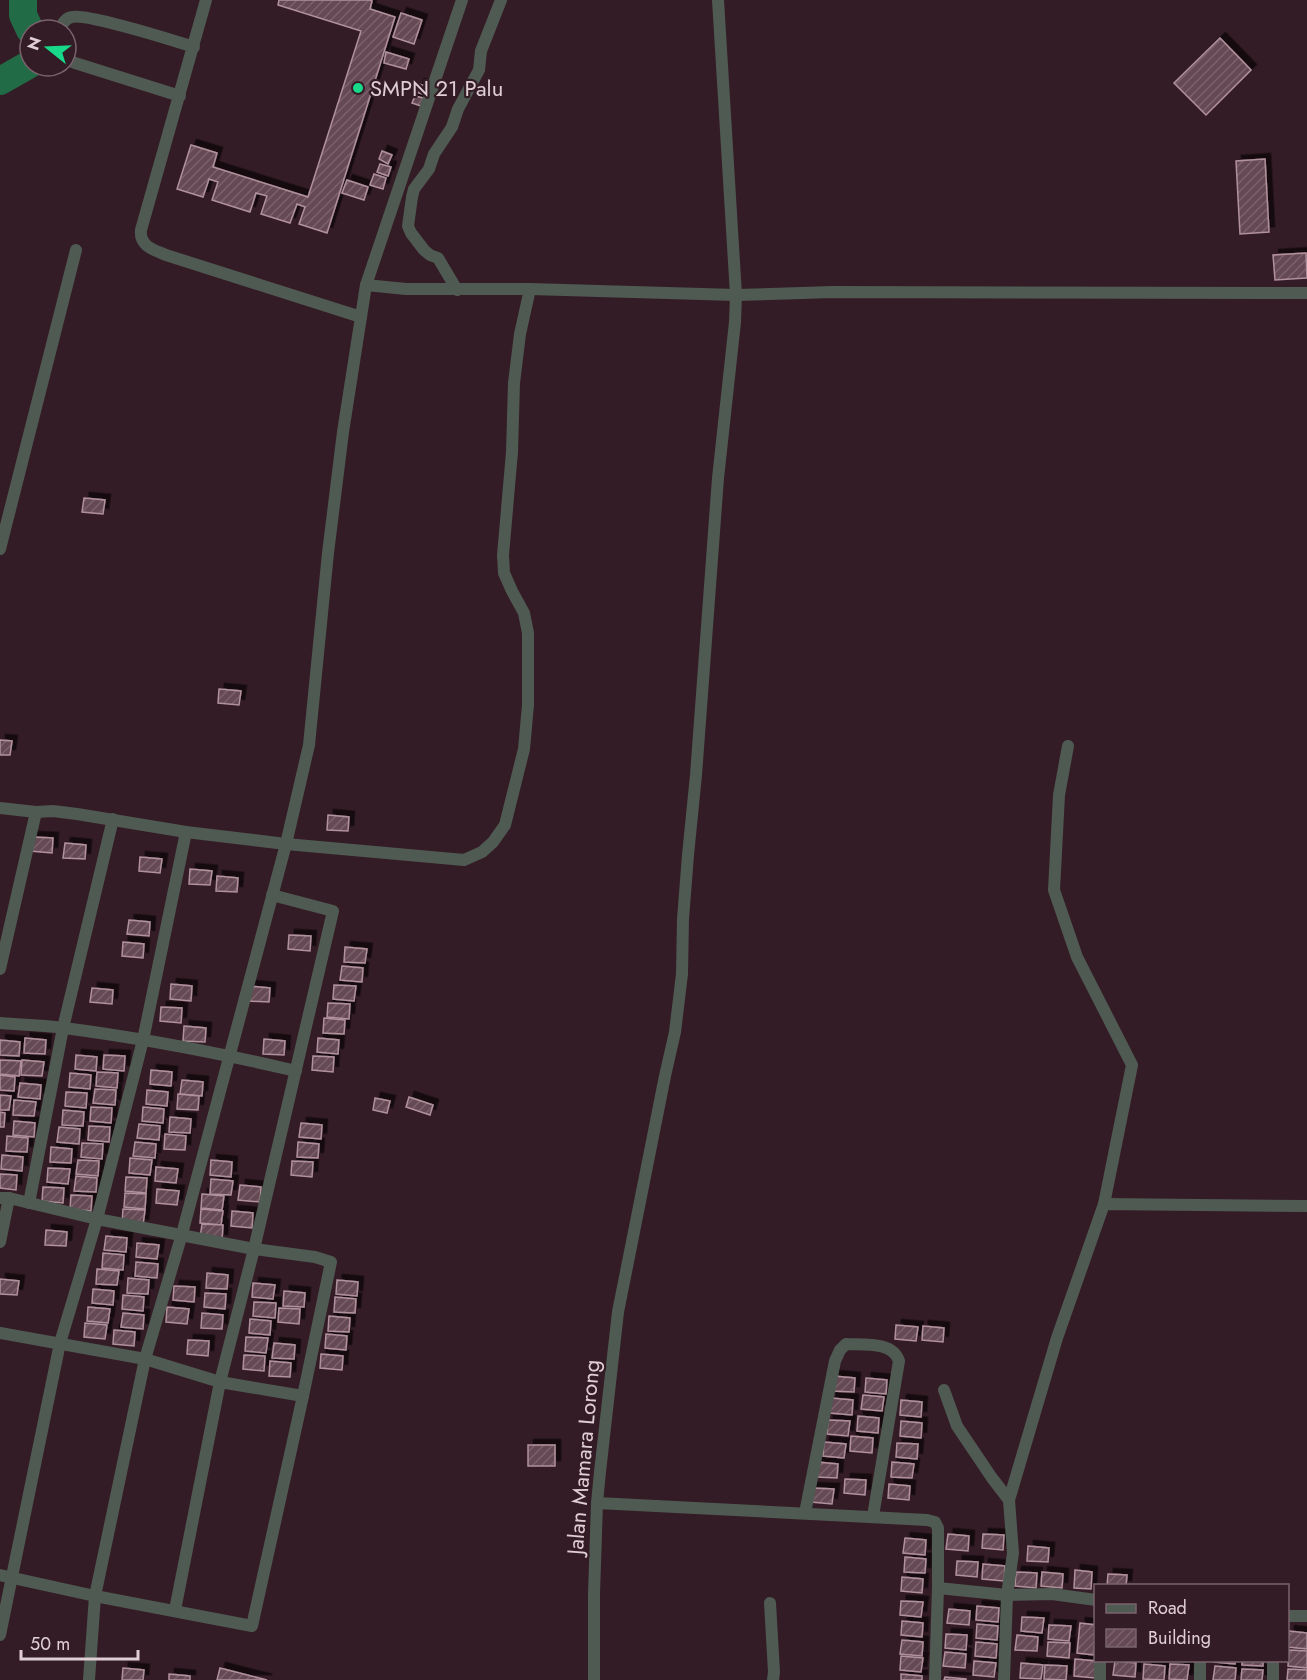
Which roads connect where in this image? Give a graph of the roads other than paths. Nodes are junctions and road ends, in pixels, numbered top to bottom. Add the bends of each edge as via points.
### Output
1 (206, 0) edge
2 (462, 0) edge
3 (501, 0) edge
4 (718, 0) edge
5 (71, 18) edge
6 (194, 47) junction
7 (78, 64) edge
8 (180, 96) junction
9 (76, 250) dead end
10 (366, 285) junction
11 (530, 289) junction
12 (457, 290) junction
13 (1307, 293) edge
14 (736, 295) junction
15 (361, 317) junction
16 (0, 549) edge
17 (1068, 746) dead end
18 (0, 808) edge
19 (36, 812) junction
20 (113, 819) junction
21 (186, 832) junction
22 (286, 844) junction
23 (272, 895) junction
24 (0, 969) edge
25 (0, 1023) edge
26 (63, 1028) junction
27 (143, 1040) junction
28 (230, 1056) junction
29 (296, 1071) junction
30 (5, 1198) edge
31 (29, 1203) junction
32 (1104, 1204) junction
33 (1307, 1206) edge
34 (98, 1219) junction
35 (182, 1234) junction
36 (0, 1242) edge
37 (254, 1249) junction
38 (0, 1333) edge
39 (60, 1343) junction
40 (145, 1359) junction
41 (220, 1382) junction
42 (944, 1390) dead end
43 (303, 1396) junction
44 (1009, 1500) junction
45 (597, 1503) junction
46 (805, 1513) junction
47 (873, 1516) junction
48 (5, 1576) edge
49 (938, 1588) junction
50 (1007, 1595) junction
51 (95, 1596) junction
52 (1094, 1600) edge
53 (770, 1603) dead end
54 (175, 1610) junction
55 (1289, 1616) edge
56 (1307, 1616) edge
57 (0, 1635) edge
58 (1100, 1662) edge
59 (1200, 1662) edge
60 (1273, 1662) edge
61 (89, 1680) edge
62 (594, 1680) edge
63 (773, 1680) edge
64 (935, 1680) edge
65 (1004, 1680) edge
66 (1100, 1680) edge
67 (1200, 1680) edge
68 (1273, 1680) edge

1 - 6 street
2 - 10 street
3 - 12 street via 481,51 479,70 452,127 414,189 410,204 411,232 424,250 438,258
4 - 14 street, Jalan Mamara Lorong
5 - 6 street via 102,21
6 - 8 street
7 - 8 street
8 - 15 street via 141,230 142,241 166,255
9 - 16 street
10 - 12 street
10 - 15 street
11 - 12 street
11 - 14 street
11 - 22 street via 514,383 503,555 504,573 524,613 528,633 528,705 524,749 505,825 482,852 464,860
13 - 14 street
14 - 45 street, Jalan Mamara Lorong via 718,478 677,1021 617,1322
15 - 22 street via 328,553 309,745
17 - 32 street via 1059,795 1054,890 1077,957 1132,1065
18 - 19 street
19 - 20 street
19 - 24 street
20 - 21 street
20 - 26 street
21 - 22 street
21 - 27 street
22 - 23 street
23 - 28 street
23 - 29 street via 333,912
25 - 26 street
26 - 27 street
26 - 31 street
27 - 28 street
27 - 34 street
28 - 29 street
28 - 35 street
29 - 37 street
30 - 31 street
30 - 36 street
31 - 34 street
32 - 33 street
32 - 44 street via 1057,1338
34 - 35 street
34 - 39 street
35 - 37 street
35 - 40 street
37 - 41 street
37 - 43 street via 331,1262
38 - 39 street
39 - 40 street
39 - 48 street
40 - 41 street
40 - 51 street
41 - 43 street
41 - 54 street
42 - 44 street via 957,1426
43 - 54 street via 252,1626
44 - 50 street via 1013,1553
45 - 46 street
45 - 62 street, Jalan Mamara Lorong
46 - 47 street
46 - 47 street via 835,1361 846,1344 889,1348 899,1361
47 - 49 street via 935,1522
48 - 51 street
48 - 57 street
49 - 50 street
49 - 64 street
50 - 52 street via 1052,1593
50 - 65 street
51 - 54 street
51 - 61 street
53 - 63 street
55 - 56 street
58 - 66 street
59 - 67 street
60 - 68 street

